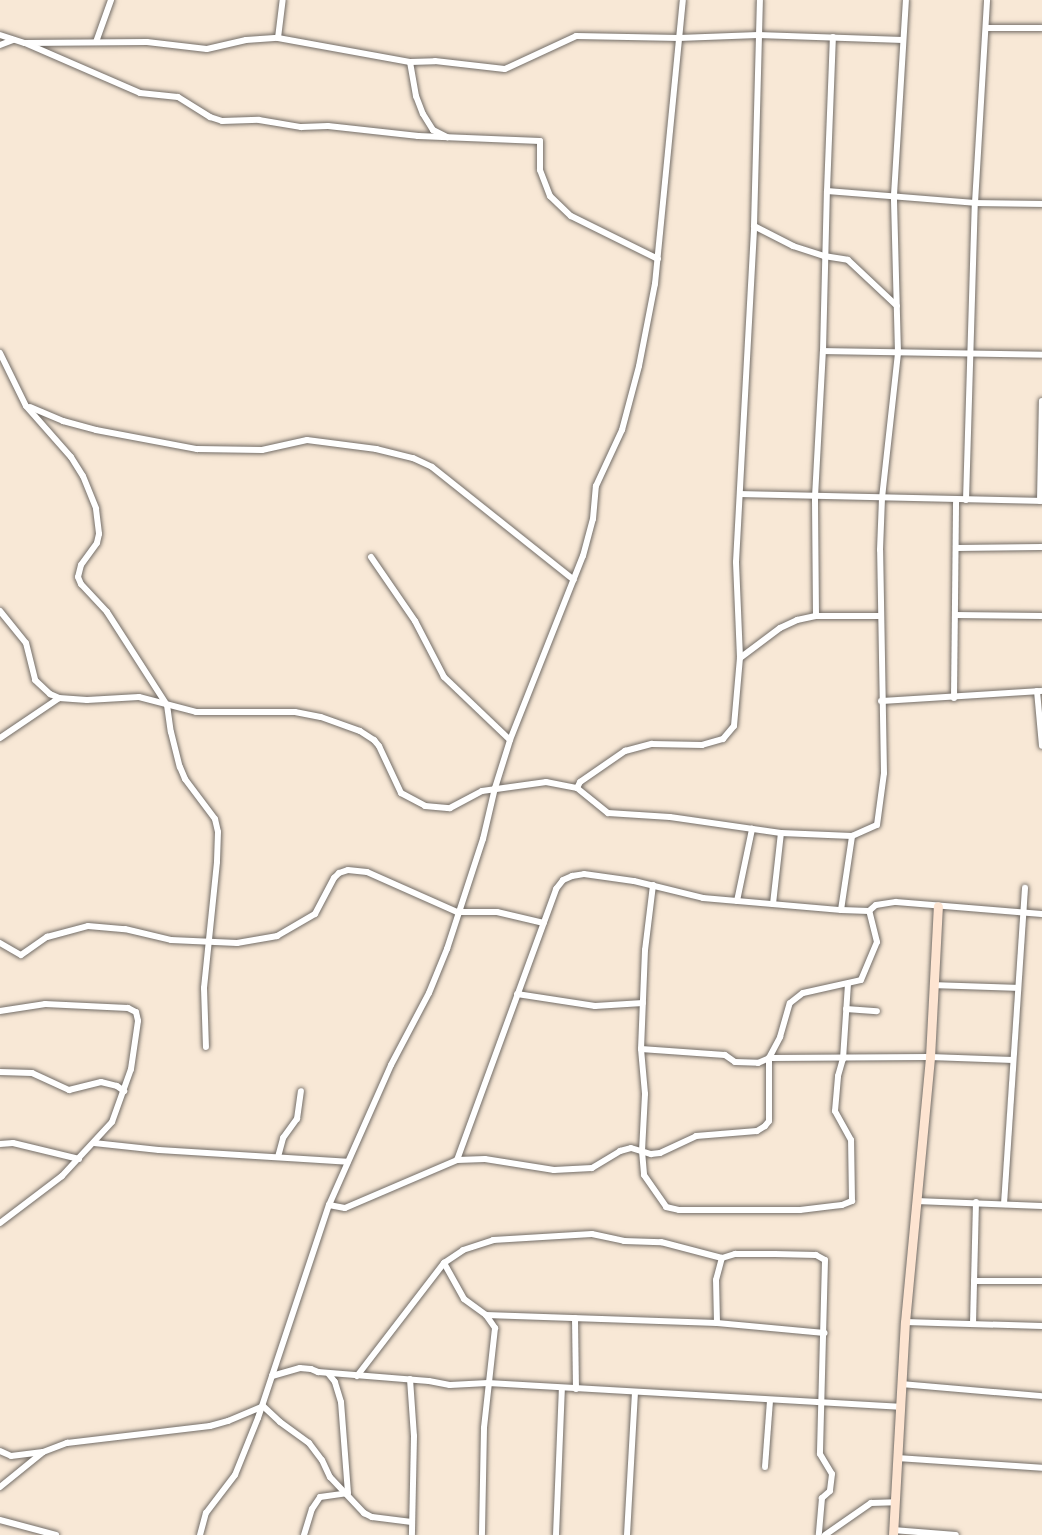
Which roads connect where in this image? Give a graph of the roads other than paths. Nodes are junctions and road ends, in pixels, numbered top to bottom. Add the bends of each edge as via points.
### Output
1 (111, 0) edge
2 (283, 0) edge
3 (683, 0) edge
4 (760, 0) edge
5 (906, 0) edge
6 (987, 0) edge
7 (986, 28) junction
8 (1042, 28) edge
9 (0, 35) edge
10 (758, 35) junction
11 (833, 37) junction
12 (278, 38) junction
13 (680, 38) junction
14 (13, 40) junction
15 (903, 40) junction
16 (96, 42) junction
17 (25, 43) junction
18 (0, 45) edge
19 (410, 62) junction
20 (478, 138) junction
21 (827, 191) junction
22 (894, 195) junction
23 (975, 203) junction
24 (1042, 204) edge
25 (754, 226) junction
26 (824, 256) junction
27 (658, 259) junction
28 (898, 307) junction
29 (823, 351) junction
30 (0, 353) edge
31 (898, 353) junction
32 (970, 354) junction
33 (1042, 354) edge
34 (1042, 402) edge
35 (26, 406) junction
36 (741, 494) junction
37 (815, 497) junction
38 (882, 498) junction
39 (956, 500) junction
40 (966, 500) junction
41 (1041, 501) edge
42 (1042, 547) edge
43 (956, 548) junction
44 (371, 557) dead end
45 (574, 580) junction
46 (0, 611) edge
47 (955, 615) junction
48 (816, 616) junction
49 (880, 616) junction
50 (1042, 616) edge
51 (740, 658) junction
52 (1040, 691) edge
53 (59, 698) junction
54 (954, 698) junction
55 (881, 701) junction
56 (167, 705) junction
57 (0, 738) edge
58 (510, 740) junction
59 (1042, 746) edge
60 (495, 788) junction
61 (577, 788) junction
62 (752, 829) junction
63 (781, 833) junction
64 (852, 836) junction
65 (653, 885) junction
66 (1025, 888) dead end
67 (737, 901) junction
68 (773, 904) junction
69 (938, 906) junction
70 (840, 910) junction
71 (869, 911) junction
72 (457, 912) junction
73 (1023, 913) junction
74 (1042, 914) edge
75 (544, 923) junction
76 (209, 940) junction
77 (0, 943) edge
78 (848, 984) junction
79 (934, 985) junction
80 (1018, 988) junction
81 (517, 994) junction
82 (643, 1003) junction
83 (846, 1010) junction
84 (0, 1011) edge
85 (877, 1011) dead end
86 (206, 1047) dead end
87 (641, 1049) junction
88 (930, 1057) junction
89 (769, 1058) junction
90 (843, 1059) junction
91 (1013, 1060) junction
92 (0, 1072) edge
93 (124, 1091) junction
94 (301, 1091) dead end
95 (94, 1143) junction
96 (0, 1144) edge
97 (642, 1150) junction
98 (278, 1157) junction
99 (79, 1159) junction
100 (457, 1160) junction
101 (348, 1162) junction
102 (916, 1201) junction
103 (975, 1203) junction
104 (1004, 1204) junction
105 (329, 1205) junction
106 (1042, 1206) edge
107 (0, 1223) edge
108 (722, 1258) junction
109 (444, 1263) junction
110 (974, 1281) junction
111 (1042, 1281) edge
112 (486, 1315) junction
113 (575, 1318) junction
114 (905, 1322) junction
115 (717, 1323) junction
116 (973, 1324) junction
117 (1042, 1326) edge
118 (825, 1333) junction
119 (328, 1373) junction
120 (273, 1376) junction
121 (357, 1376) junction
122 (410, 1379) junction
123 (488, 1383) junction
124 (901, 1384) junction
125 (562, 1388) junction
126 (576, 1389) junction
127 (635, 1393) junction
128 (1042, 1396) edge
129 (770, 1401) junction
130 (823, 1404) junction
131 (263, 1406) junction
132 (899, 1407) junction
133 (0, 1451) edge
134 (43, 1452) junction
135 (897, 1458) junction
136 (765, 1467) dead end
137 (1042, 1468) edge
138 (0, 1487) edge
139 (348, 1493) junction
140 (895, 1502) junction
141 (0, 1520) edge
142 (412, 1522) junction
143 (893, 1532) edge
144 (57, 1535) edge
145 (200, 1535) edge
146 (304, 1535) edge
147 (412, 1535) edge
148 (482, 1535) edge
149 (556, 1535) edge
150 (627, 1535) edge
151 (819, 1535) edge
152 (825, 1535) edge
153 (956, 1535) edge

1 - 16 street
2 - 12 street
3 - 13 street
4 - 10 street
5 - 15 street
6 - 7 street
7 - 8 street
7 - 23 street
9 - 14 street
10 - 11 street
10 - 13 street
10 - 25 street
11 - 15 street
11 - 21 street
12 - 16 street via 207,49 147,42
12 - 19 street
13 - 19 street via 576,36 505,69
13 - 27 street
14 - 17 street
14 - 18 street
15 - 22 street
16 - 17 street
17 - 20 street via 140,93 178,97 222,121 259,120 301,127
19 - 20 street via 416,96 433,130 448,137
20 - 27 street via 540,141 540,170 550,196 571,216
21 - 22 street
21 - 26 street
22 - 23 street
22 - 28 street
23 - 24 street
23 - 32 street
25 - 26 street via 793,246
25 - 36 street
26 - 28 street via 848,260
26 - 29 street
27 - 45 street via 639,366 622,430 596,486 594,519
28 - 31 street
29 - 31 street
29 - 37 street
30 - 35 street
31 - 32 street
31 - 38 street
32 - 33 street
32 - 40 street
34 - 41 street
35 - 45 street via 63,422 198,449 262,450 307,440 376,448 413,458 432,467
35 - 56 street via 71,457 96,509 99,534 81,565 81,584 107,612
36 - 37 street
36 - 51 street via 736,562
37 - 38 street
37 - 48 street
38 - 39 street
38 - 49 street
39 - 40 street
39 - 43 street
40 - 41 street
42 - 43 street
43 - 47 street
44 - 58 street via 415,621 444,677
45 - 58 street
46 - 53 street via 26,643 35,680
47 - 50 street
47 - 54 street
48 - 49 street
48 - 51 street via 780,628
49 - 55 street
51 - 61 street via 734,726 723,738 702,745 639,746 625,751
52 - 54 street
52 - 59 street
53 - 56 street via 139,697
53 - 57 street
54 - 55 street
55 - 64 street via 884,772 877,825
56 - 60 street via 210,713 295,712 360,732 380,746 401,793 425,806 450,808 482,790
56 - 76 street via 180,767 209,809 218,832
58 - 60 street
60 - 61 street via 546,782
60 - 72 street via 483,839
61 - 62 street via 609,813
62 - 63 street
62 - 67 street
63 - 64 street
63 - 68 street
64 - 70 street
65 - 67 street via 703,898
65 - 75 street via 584,874 572,876 556,889
65 - 82 street
66 - 73 street
67 - 68 street
68 - 70 street
69 - 71 street via 896,902 876,905
69 - 73 street
69 - 79 street
70 - 71 street
71 - 78 street via 877,942 861,980
72 - 75 street via 497,912
72 - 76 street via 367,872 348,870 334,878 315,914 288,931 237,943
72 - 101 street via 429,993 391,1065
73 - 74 street
73 - 80 street
75 - 81 street
76 - 77 street via 171,939 88,926 47,937 21,955
76 - 86 street via 204,988
78 - 83 street
78 - 89 street via 803,993 790,1003
79 - 80 street
79 - 88 street
80 - 91 street
81 - 82 street via 595,1006
81 - 100 street
82 - 87 street
83 - 85 street
83 - 90 street
84 - 93 street via 45,1004 132,1009 138,1021
87 - 89 street via 725,1055 735,1062 758,1063
87 - 97 street via 645,1094
88 - 90 street
88 - 91 street
88 - 102 street
89 - 90 street
89 - 97 street via 769,1121 765,1126 745,1132 696,1136 660,1153
90 - 97 street via 835,1111 851,1140 853,1196 848,1204 800,1210 672,1210 662,1203 644,1175
91 - 104 street
92 - 93 street via 33,1073 69,1090 101,1082
93 - 95 street via 112,1122
94 - 98 street via 297,1119 283,1138
95 - 98 street
95 - 99 street
96 - 99 street via 13,1143
97 - 100 street via 620,1151 592,1168 554,1170 485,1159
98 - 101 street
99 - 107 street
100 - 105 street via 345,1208
101 - 105 street
102 - 103 street
102 - 114 street
103 - 104 street
103 - 110 street
104 - 106 street
105 - 120 street
108 - 109 street via 661,1242 592,1234 493,1240 463,1250
108 - 115 street via 716,1280
108 - 118 street via 735,1254 775,1254 816,1255 825,1260
109 - 112 street via 464,1299
109 - 121 street
110 - 111 street
110 - 116 street
112 - 113 street
112 - 123 street via 495,1328
113 - 115 street
113 - 126 street
114 - 116 street
114 - 124 street
115 - 118 street
116 - 117 street
118 - 130 street
119 - 120 street via 300,1368
119 - 121 street
119 - 139 street via 341,1402
120 - 131 street
121 - 122 street
122 - 123 street via 450,1385
122 - 142 street via 414,1436
123 - 125 street
123 - 148 street
124 - 128 street
124 - 132 street
125 - 126 street
125 - 149 street
126 - 127 street
127 - 129 street
127 - 150 street
129 - 130 street
129 - 136 street
130 - 132 street
130 - 151 street via 820,1454 832,1474 830,1491 822,1498
131 - 134 street via 210,1426 84,1439
131 - 139 street via 309,1443 330,1477
131 - 145 street via 234,1475 209,1508
132 - 135 street
133 - 134 street via 11,1456
134 - 138 street
135 - 137 street
135 - 140 street
139 - 142 street via 370,1516
139 - 146 street via 320,1497
140 - 143 street
140 - 152 street via 871,1503
141 - 144 street
142 - 147 street
143 - 153 street

